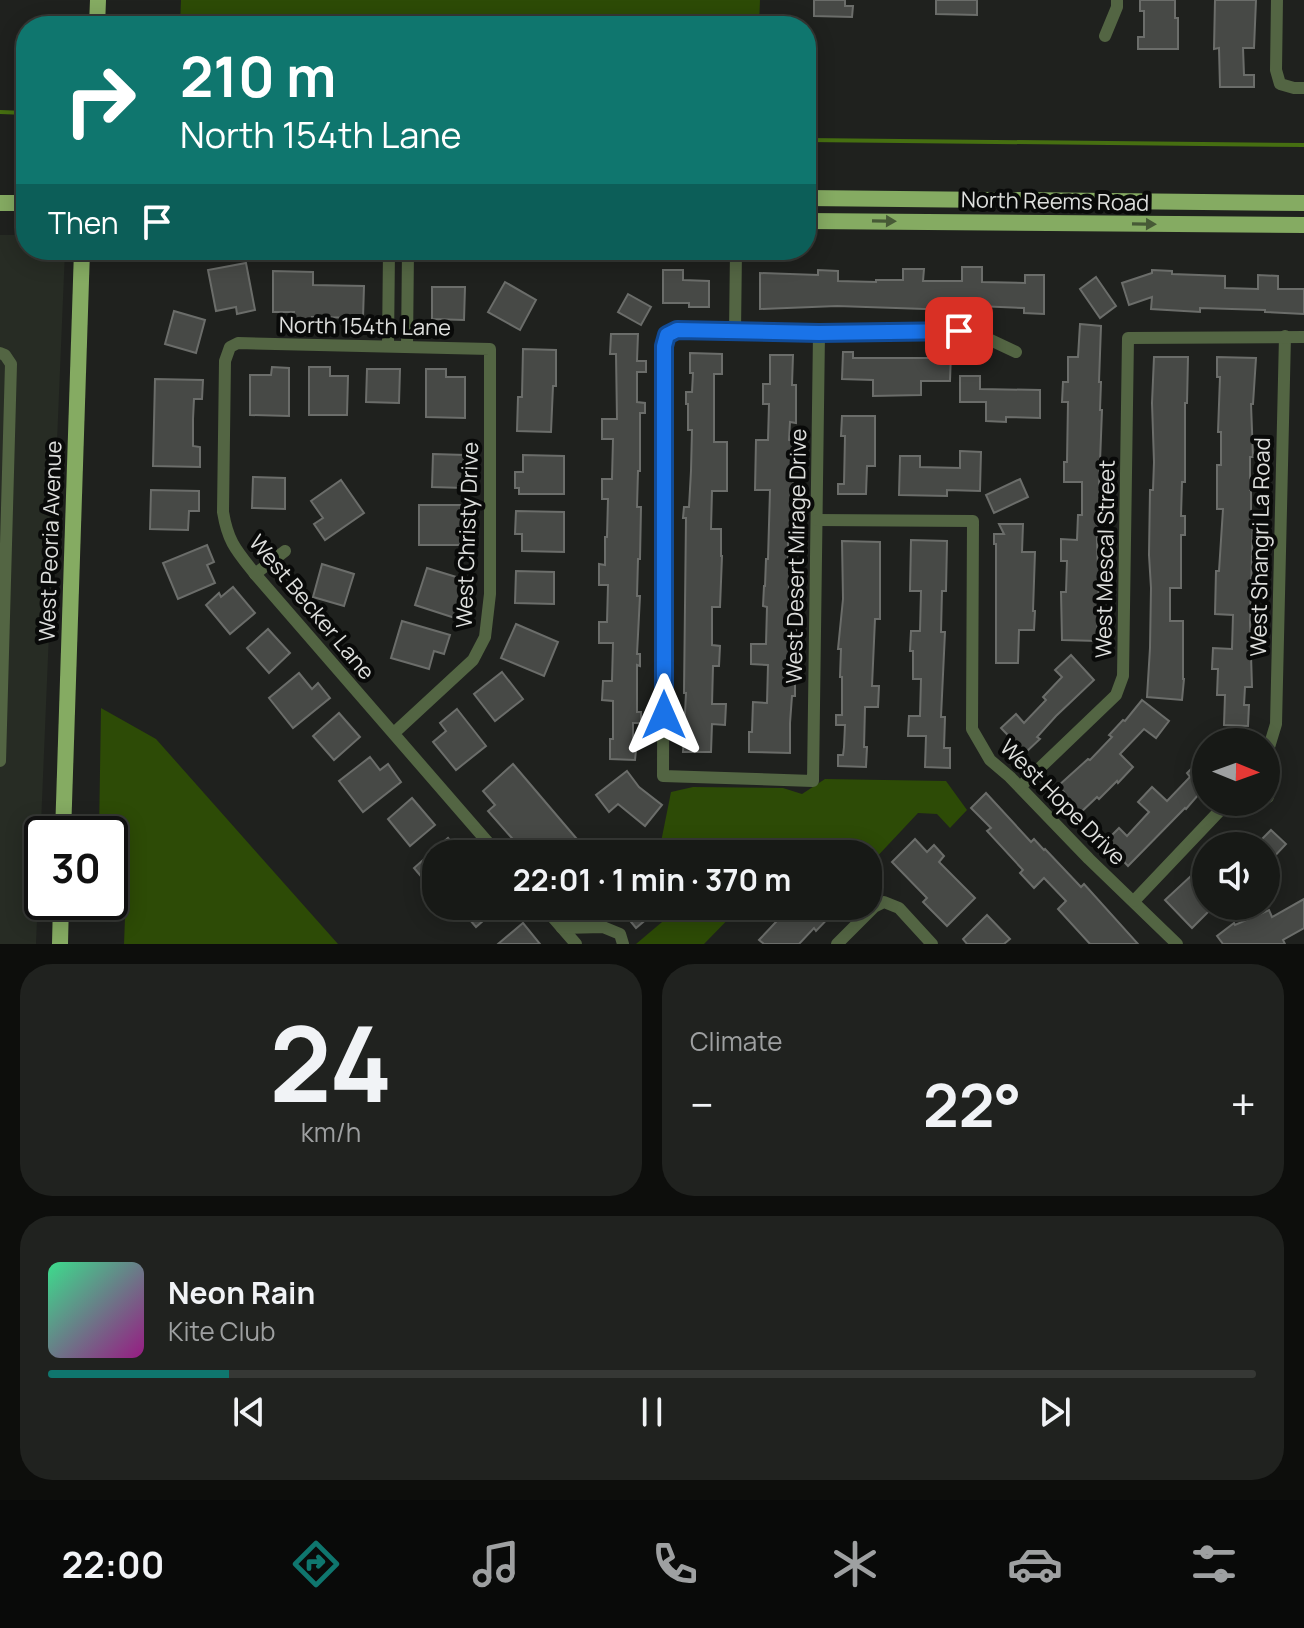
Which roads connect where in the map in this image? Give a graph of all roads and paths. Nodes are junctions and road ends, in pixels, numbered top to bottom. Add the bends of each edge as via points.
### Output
1 (1117, 0) edge
2 (1277, 0) edge
3 (1105, 36) dead end
4 (1304, 88) edge
5 (816, 198) edge
6 (1304, 203) edge
7 (816, 221) edge
8 (1304, 225) edge
9 (82, 260) edge
10 (389, 260) edge
11 (408, 260) edge
12 (736, 260) edge
13 (389, 279) junction
14 (408, 279) junction
15 (735, 332) junction
16 (819, 333) junction
17 (1285, 336) junction
18 (1304, 337) edge
19 (238, 343) joint
20 (388, 346) junction
21 (407, 347) junction
22 (490, 349) joint
23 (1016, 352) dead end
24 (0, 353) edge
25 (4, 454) edge
26 (817, 520) junction
27 (285, 551) dead end
28 (255, 574) junction
29 (1275, 728) edge
30 (394, 733) junction
31 (0, 761) edge
32 (1020, 787) junction
33 (64, 816) edge
34 (1215, 816) edge
35 (486, 840) edge
36 (1134, 901) junction
37 (61, 920) edge
38 (555, 920) edge
39 (562, 928) junction
40 (60, 944) edge
41 (576, 944) edge
42 (623, 944) edge
43 (837, 944) edge
44 (932, 944) edge
45 (1177, 944) edge

1 - 3 street
2 - 4 street via 1280,84
5 - 6 main road, North Reems Road
7 -> 8 main road, North Reems Road
9 - 33 main road, West Peoria Avenue
10 - 13 street
11 - 14 street
12 - 15 street
13 - 14 street
13 - 20 street
14 - 21 street
15 - 16 street
15 - 26 street, West Desert Mirage Drive via 677,330 667,335 664,346 663,776 813,781
16 - 23 street via 959,331
16 - 26 street, West Desert Mirage Drive
17 - 18 street
17 - 29 street, West Shangri La Road
17 - 32 street, West Mescal Street via 1128,338 1123,676 1116,695
19 - 20 street, North 154th Lane
19 - 28 street, West Becker Lane via 230,347 225,361 223,512 227,534
20 - 21 street, North 154th Lane
21 - 22 street, North 154th Lane
22 - 30 street, West Christy Drive via 490,594 485,637 473,660
24 - 25 street via 11,364
25 - 31 street
26 - 32 street, West Hope Drive via 973,521 972,729 990,760
27 - 28 street
28 - 30 street, West Becker Lane
30 - 35 street, West Becker Lane
32 - 36 street, West Hope Drive
34 - 36 street
36 - 45 street, West Hope Drive
37 - 40 main road
38 - 39 street
39 - 41 street
39 - 42 street via 603,927 620,934
43 - 44 street via 884,902 899,908

